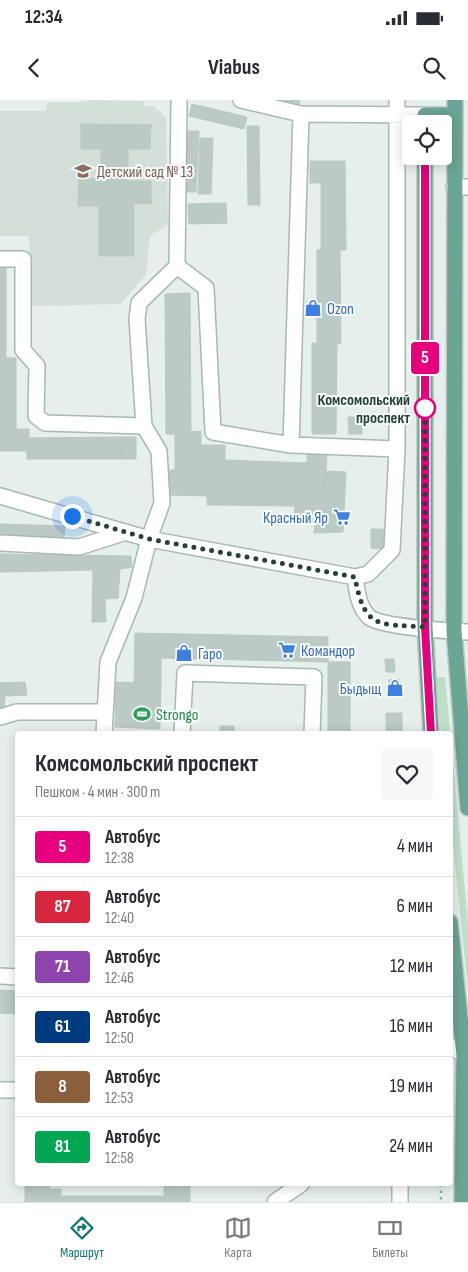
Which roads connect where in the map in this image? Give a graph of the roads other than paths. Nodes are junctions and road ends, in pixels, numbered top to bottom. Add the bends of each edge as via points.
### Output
1 (179, 100) edge
2 (240, 100) edge
3 (455, 100) edge
4 (397, 107) edge
5 (425, 113) edge
6 (300, 114) junction
7 (455, 115) junction
8 (425, 165) edge
9 (461, 187) edge
10 (0, 259) edge
11 (176, 266) junction
12 (144, 426) junction
13 (291, 445) junction
14 (397, 449) junction
15 (0, 496) edge
16 (126, 532) junction
17 (149, 539) junction
18 (0, 543) edge
19 (355, 577) junction
20 (425, 627) junction
21 (461, 631) edge
22 (105, 712) junction
23 (0, 717) edge
24 (104, 731) edge
25 (182, 731) edge
26 (312, 731) edge
27 (430, 731) edge
28 (468, 808) edge
29 (453, 950) edge
30 (0, 976) edge
31 (15, 977) edge
32 (453, 1048) edge
33 (464, 1054) junction
34 (0, 1090) edge
35 (15, 1090) edge
36 (298, 1186) edge
37 (400, 1186) edge
38 (275, 1202) edge
39 (400, 1202) edge
40 (462, 1202) edge

1 - 11 street
2 - 6 street
3 - 7 main road
4 - 5 street
4 - 6 street
4 - 14 street
5 - 7 main road
6 - 13 street
7 - 9 main road
8 - 20 main road
9 - 21 main road
10 - 12 street via 23,259 24,350 37,366 36,416 45,423
11 - 12 street via 139,303 137,319
11 - 13 street via 206,288 213,432
12 - 17 street via 159,451 162,503
13 - 14 street
14 - 19 street via 392,550 368,574
15 - 16 street
16 - 17 street
16 - 18 street via 79,547
17 - 19 street
17 - 22 street via 134,598 108,662
19 - 20 street via 359,602 369,617 382,624
20 - 21 street
20 - 27 main road
21 - 28 main road
22 - 23 street via 17,712
22 - 24 street
25 - 26 street via 185,673 314,677
29 - 33 main road
30 - 31 street
32 - 33 street
33 - 40 main road
34 - 35 street
36 - 38 street
37 - 39 street

